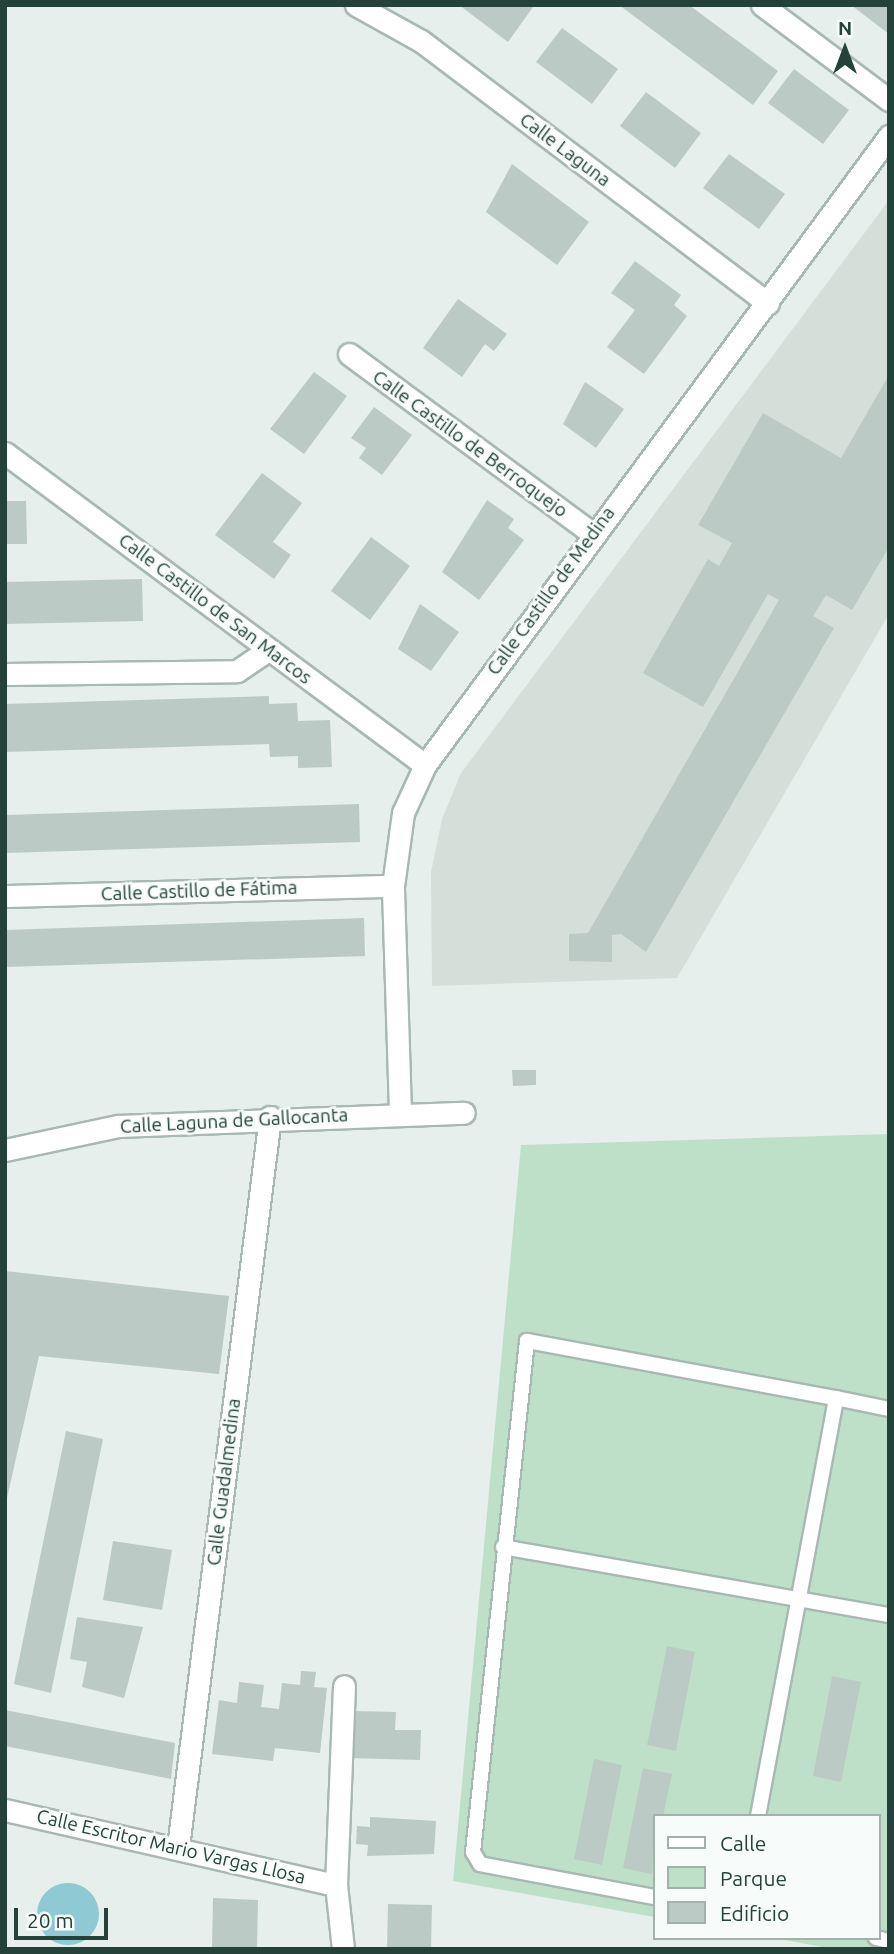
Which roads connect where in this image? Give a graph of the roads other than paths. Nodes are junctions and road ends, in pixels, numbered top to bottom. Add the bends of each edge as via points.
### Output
1 (356, 5) edge
2 (762, 5) edge
3 (889, 100) edge
4 (889, 136) edge
5 (768, 303) junction
6 (349, 354) dead end
7 (5, 453) edge
8 (592, 533) junction
9 (268, 650) junction
10 (5, 674) edge
11 (425, 765) junction
12 (393, 886) junction
13 (5, 896) edge
14 (400, 1112) junction
15 (464, 1113) dead end
16 (270, 1117) junction
17 (5, 1150) edge
18 (836, 1398) junction
19 (889, 1409) edge
20 (503, 1547) junction
21 (801, 1597) junction
22 (889, 1615) edge
23 (344, 1686) dead end
24 (5, 1810) edge
25 (758, 1814) edge
26 (178, 1847) junction
27 (336, 1885) junction
28 (652, 1897) edge
29 (344, 1949) edge

1 - 5 street, Calle Laguna via 421,41
2 - 3 street
4 - 5 street, Calle Castillo de Medina
5 - 8 street, Calle Castillo de Medina
6 - 8 street, Calle Castillo de Berroquejo
7 - 9 street, Calle Castillo de San Marcos
8 - 11 street, Calle Castillo de Medina
9 - 10 street via 237,671
9 - 11 street, Calle Castillo de San Marcos
11 - 12 street, Calle Castillo de Medina via 403,813
12 - 13 street, Calle Castillo de Fátima
12 - 14 street, Calle Castillo de Medina
14 - 15 street, Calle Laguna de Gallocanta
14 - 16 street, Calle Laguna de Gallocanta
16 - 17 street, Calle Laguna de Gallocanta via 118,1126
16 - 26 street, Calle Guadalmedina
18 - 19 lane
18 - 20 lane via 527,1342
18 - 21 lane
20 - 21 lane
20 - 28 lane via 474,1852 480,1864
21 - 22 lane
21 - 25 lane
23 - 27 street
24 - 26 street, Calle Escritor Mario Vargas Llosa
26 - 27 street, Calle Escritor Mario Vargas Llosa
27 - 29 street

